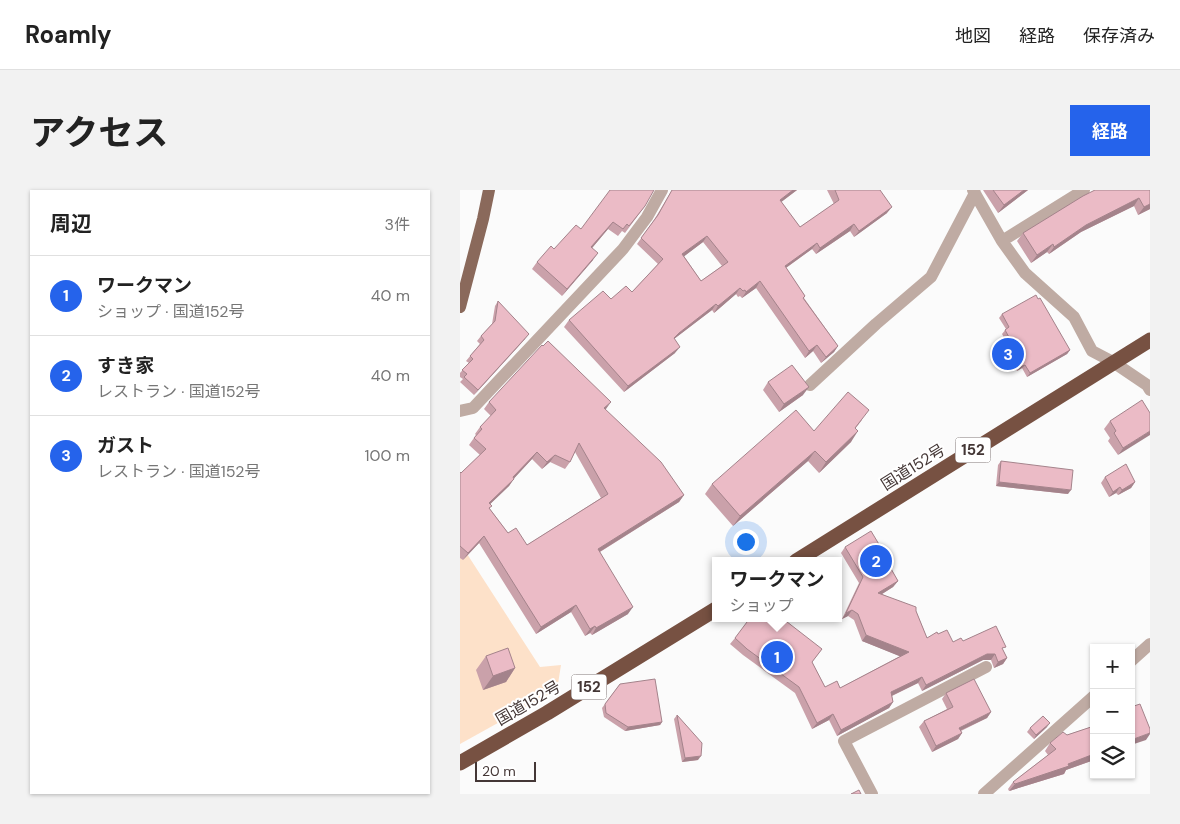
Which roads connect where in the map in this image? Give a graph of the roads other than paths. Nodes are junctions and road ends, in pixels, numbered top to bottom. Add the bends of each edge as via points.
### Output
1 (489, 190) edge
2 (662, 190) edge
3 (1084, 190) edge
4 (974, 192) edge
5 (1002, 241) junction
6 (460, 307) edge
7 (1150, 340) edge
8 (1113, 362) junction
9 (810, 385) edge
10 (1150, 390) edge
11 (460, 411) edge
12 (802, 557) edge
13 (712, 611) edge
14 (1150, 644) edge
15 (1135, 657) edge
16 (986, 667) dead end
17 (1090, 700) edge
18 (460, 763) edge
19 (872, 794) edge
20 (984, 794) edge

1 - 6 main road
2 - 11 street via 623,249 473,408
3 - 5 street
4 - 5 street
4 - 9 street via 931,277
5 - 8 street via 1025,273 1074,317 1092,352
7 - 8 highway, 国道152号 / 152
8 - 10 street
8 - 12 highway, 国道152号 / 152
13 - 18 highway, 国道152号 / 152
14 - 15 street
16 - 19 street via 844,741
17 - 20 street

